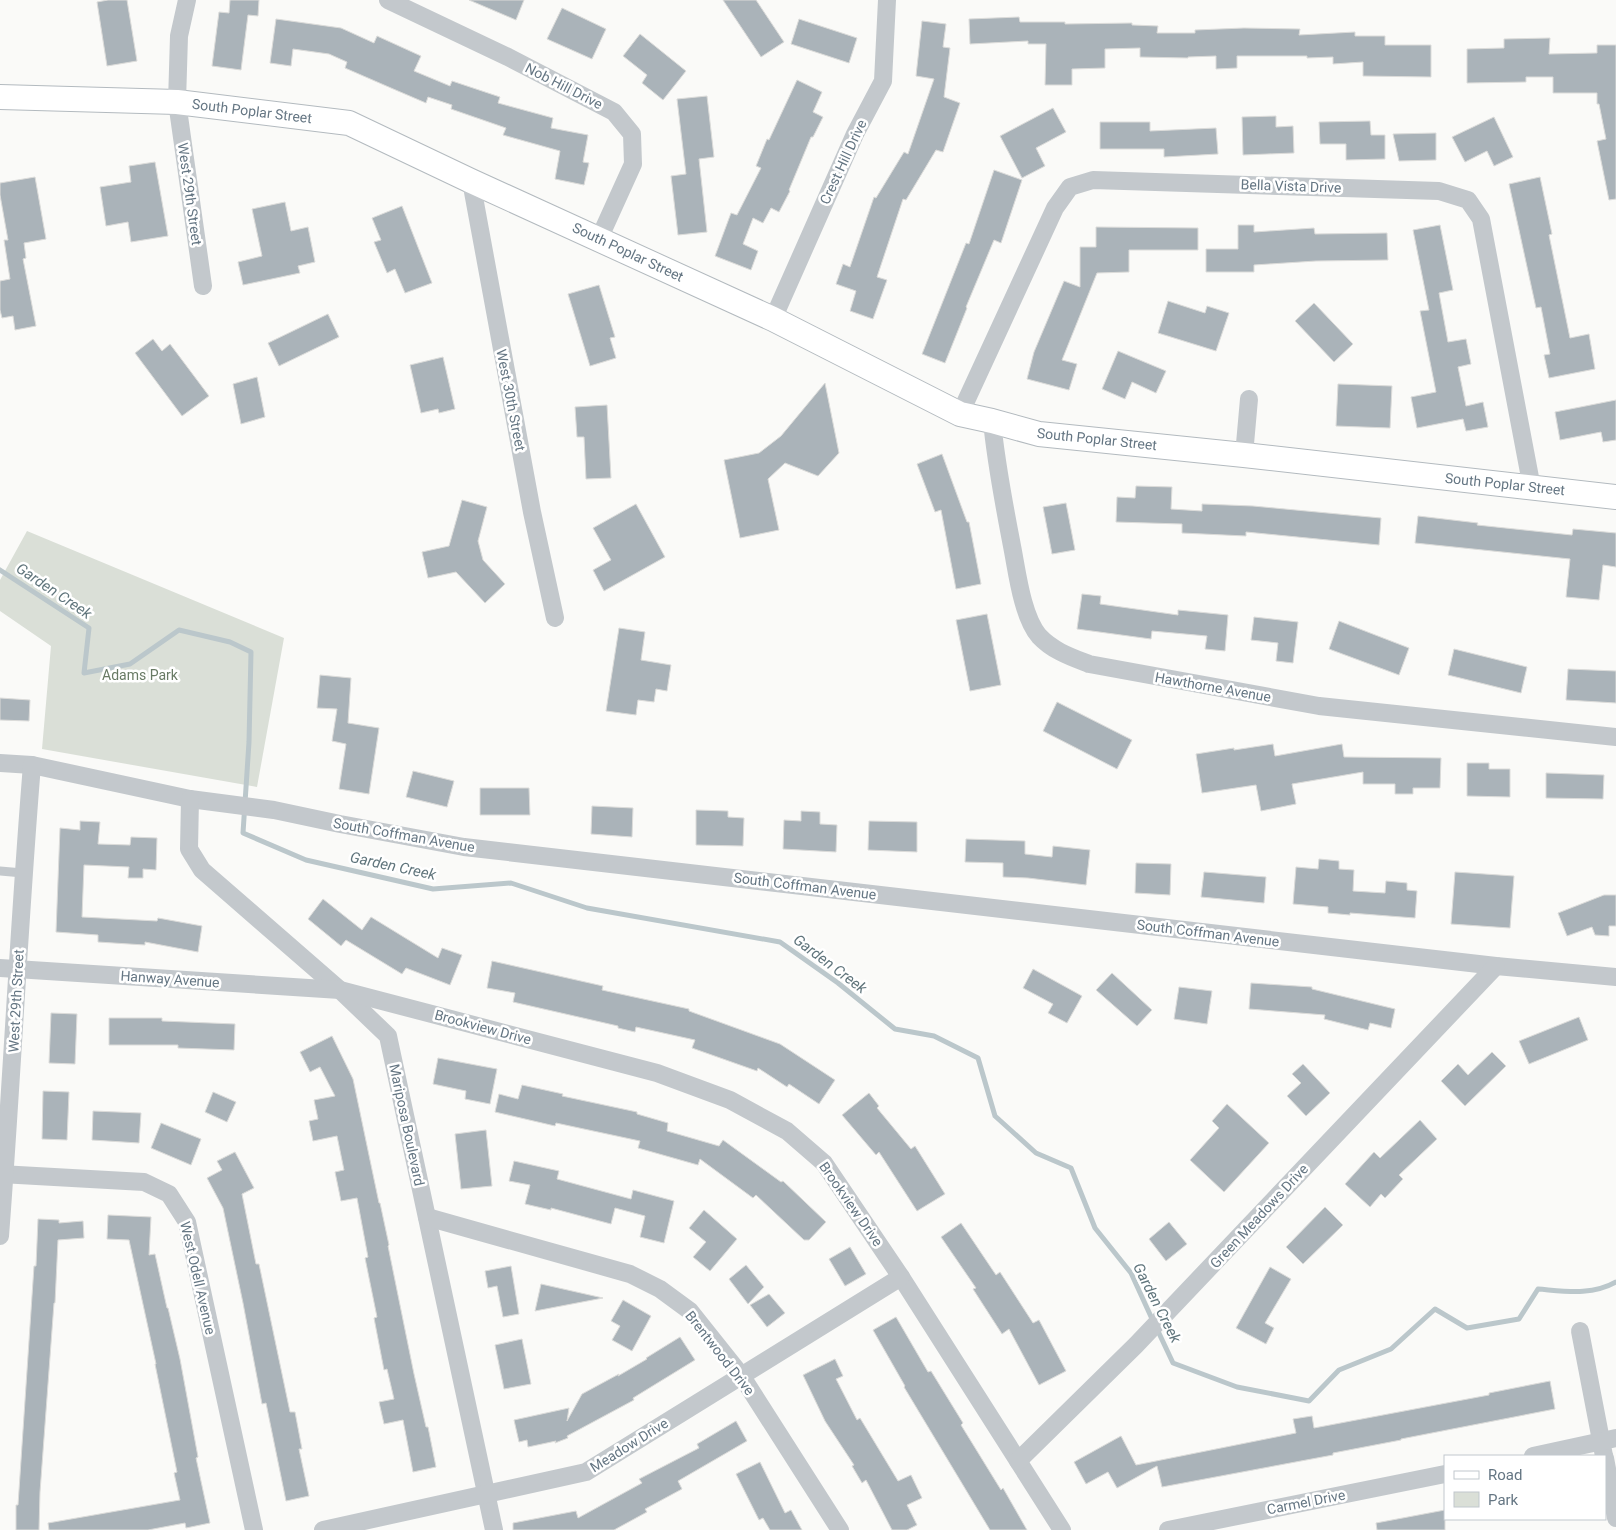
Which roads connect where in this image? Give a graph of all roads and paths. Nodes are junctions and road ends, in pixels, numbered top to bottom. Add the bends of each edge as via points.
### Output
1 (187, 0) edge
2 (388, 0) edge
3 (887, 0) edge
4 (0, 97) edge
5 (176, 102) junction
6 (470, 181) junction
7 (600, 239) junction
8 (203, 286) dead end
9 (773, 318) junction
10 (1249, 399) dead end
11 (960, 414) junction
12 (992, 421) junction
13 (1244, 455) junction
14 (1532, 488) junction
15 (1616, 496) edge
16 (555, 618) dead end
17 (1616, 737) edge
18 (0, 763) edge
19 (32, 766) junction
20 (190, 799) junction
21 (0, 871) edge
22 (23, 873) junction
23 (1496, 966) junction
24 (8, 968) edge
25 (1616, 977) edge
26 (340, 990) junction
27 (6, 1072) edge
28 (2, 1174) edge
29 (427, 1217) junction
30 (0, 1236) edge
31 (902, 1277) junction
32 (1580, 1331) dead end
33 (741, 1375) junction
34 (1607, 1449) edge
35 (1544, 1455) edge
36 (1018, 1461) junction
37 (1444, 1474) edge
38 (486, 1495) junction
39 (1616, 1518) edge
40 (254, 1530) edge
41 (323, 1530) edge
42 (494, 1530) edge
43 (840, 1530) edge
44 (1062, 1530) edge
45 (1168, 1530) edge

1 - 5 street via 179,36
2 - 7 street, Nob Hill Drive via 614,112 632,134 633,164
3 - 9 street, Crest Hill Drive via 882,81
4 - 5 main road, South Poplar Street
5 - 6 main road, South Poplar Street via 349,123
5 - 8 street, West 29th Street
6 - 7 main road, South Poplar Street
6 - 16 street, West 30th Street
7 - 9 main road, South Poplar Street
9 - 11 main road, South Poplar Street
10 - 13 street
11 - 12 main road, South Poplar Street
11 - 14 street, Bella Vista Drive via 1055,208 1070,188 1094,180 1439,190 1468,200 1481,219
12 - 13 main road, South Poplar Street via 1039,434
12 - 17 street, Hawthorne Avenue via 995,460 1019,586 1034,628 1056,651 1089,664 1318,706
13 - 14 main road, South Poplar Street
14 - 15 main road, South Poplar Street
18 - 19 street, South Coffman Avenue
19 - 20 street, South Coffman Avenue
19 - 22 street, West 29th Street
20 - 23 street, South Coffman Avenue via 274,810 464,847
20 - 26 street, Mariposa Boulevard via 190,849 202,870
21 - 22 lane
22 - 24 street, West 29th Street
23 - 25 street, South Coffman Avenue
23 - 36 street, Green Meadows Drive via 1136,1345
24 - 26 street, Hanway Avenue
24 - 27 street, West 29th Street
26 - 29 street, Mariposa Boulevard via 388,1036
26 - 31 street, Brookview Drive via 657,1074 730,1100 786,1131 824,1163
27 - 28 street, West 29th Street
28 - 30 street, West 29th Street
28 - 40 street, West Odell Avenue via 144,1182 169,1194 187,1222
29 - 33 street, Brentwood Drive via 630,1274 690,1311
29 - 38 street, Mariposa Boulevard
31 - 33 street, Meadow Drive
31 - 36 street, Brookview Drive
32 - 34 street
33 - 38 street, Meadow Drive via 586,1472
33 - 43 street, Brentwood Drive
34 - 35 street
34 - 39 street
36 - 44 street, Brookview Drive
37 - 45 street, Carmel Drive
38 - 41 street, Meadow Drive
38 - 42 street, Mariposa Boulevard

